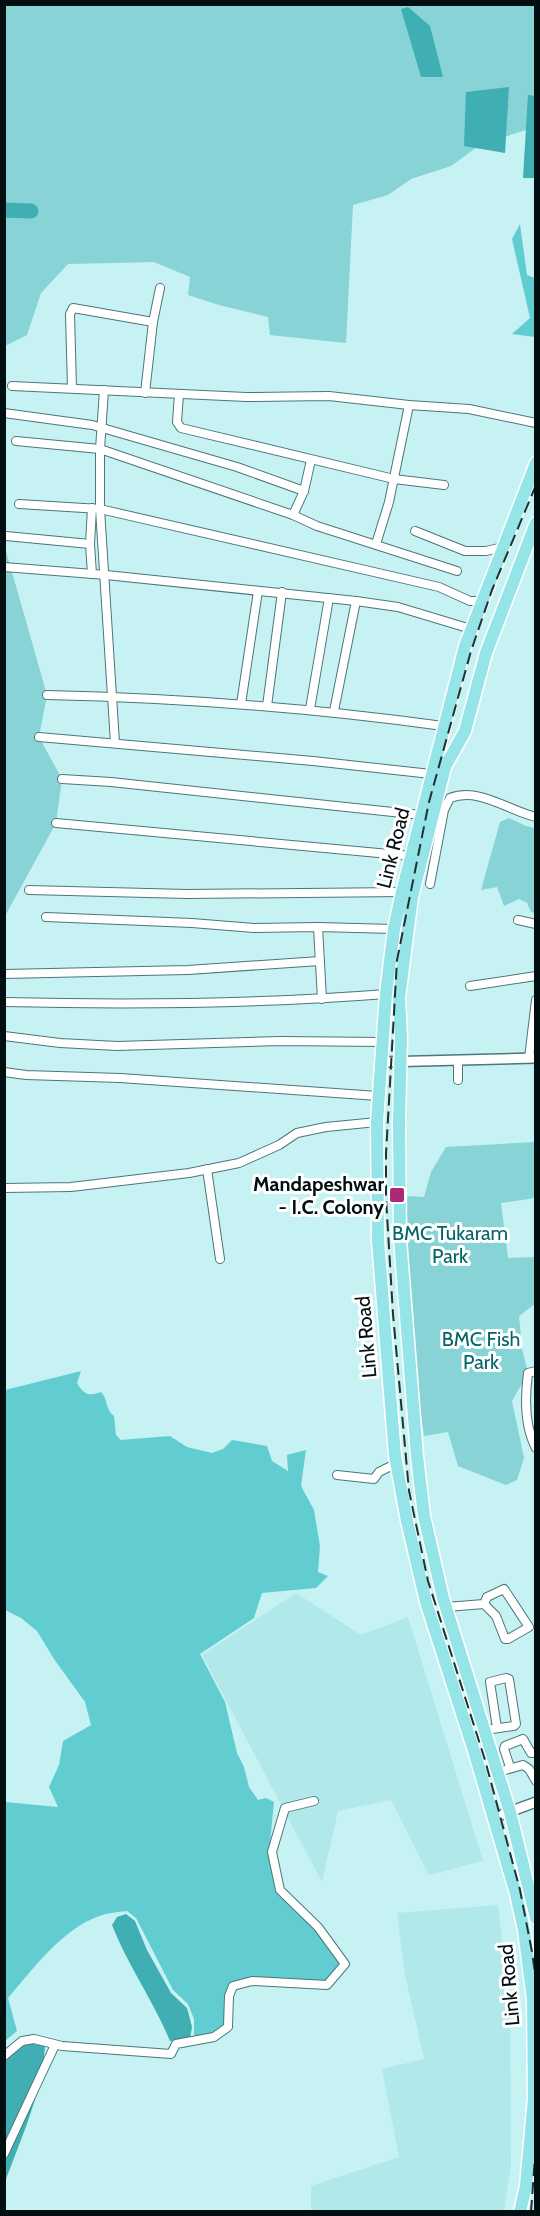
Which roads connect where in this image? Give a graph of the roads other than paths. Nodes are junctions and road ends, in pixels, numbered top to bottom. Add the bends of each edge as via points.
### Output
1 (160, 288) dead end
2 (153, 322) junction
3 (12, 386) dead end
4 (72, 388) junction
5 (104, 390) junction
6 (146, 393) junction
7 (178, 394) junction
8 (409, 405) junction
9 (4, 413) edge
10 (536, 423) edge
11 (102, 428) junction
12 (16, 441) dead end
13 (100, 449) junction
14 (311, 460) junction
15 (536, 463) edge
16 (394, 479) junction
17 (444, 485) dead end
18 (304, 491) junction
19 (19, 504) dead end
20 (96, 508) junction
21 (293, 515) junction
22 (536, 523) edge
23 (415, 531) dead end
24 (6, 537) edge
25 (90, 544) junction
26 (376, 544) junction
27 (503, 547) junction
28 (4, 567) edge
29 (457, 571) dead end
30 (92, 574) junction
31 (106, 575) junction
32 (258, 591) junction
33 (282, 592) junction
34 (329, 598) junction
35 (356, 601) junction
36 (482, 601) junction
37 (471, 629) junction
38 (46, 695) dead end
39 (114, 697) junction
40 (241, 704) junction
41 (267, 706) junction
42 (310, 710) junction
43 (334, 711) junction
44 (443, 726) junction
45 (39, 737) dead end
46 (115, 743) junction
47 (431, 774) junction
48 (62, 778) dead end
49 (421, 815) junction
50 (531, 816) edge
51 (56, 823) dead end
52 (411, 856) junction
53 (430, 884) dead end
54 (29, 891) dead end
55 (402, 892) junction
56 (46, 917) dead end
57 (518, 920) dead end
58 (536, 924) edge
59 (318, 927) junction
60 (394, 929) junction
61 (320, 961) junction
62 (4, 974) edge
63 (536, 976) edge
64 (470, 986) dead end
65 (386, 994) junction
66 (322, 999) junction
67 (536, 1000) edge
68 (4, 1002) edge
69 (4, 1036) edge
70 (383, 1041) junction
71 (532, 1058) edge
72 (456, 1061) junction
73 (382, 1062) junction
74 (401, 1063) junction
75 (4, 1072) edge
76 (456, 1080) dead end
77 (378, 1096) junction
78 (377, 1122) junction
79 (207, 1169) junction
80 (4, 1188) edge
81 (220, 1259) dead end
82 (536, 1371) edge
83 (536, 1448) edge
84 (397, 1463) junction
85 (337, 1475) dead end
86 (484, 1604) junction
87 (446, 1607) junction
88 (491, 1729) junction
89 (536, 1753) edge
90 (510, 1767) junction
91 (498, 1772) junction
92 (536, 1781) edge
93 (314, 1801) dead end
94 (536, 1802) edge
95 (510, 1812) junction
96 (493, 1818) junction
97 (532, 1888) edge
98 (536, 1918) edge
99 (55, 2044) junction
100 (4, 2056) edge
101 (4, 2154) edge
102 (520, 2211) edge

1 - 2 street
2 - 4 street via 74,308 70,314
2 - 6 street
3 - 4 street
4 - 5 street
5 - 6 street
5 - 11 street
6 - 7 street
7 - 8 street via 329,396
7 - 14 street via 177,422 181,428
8 - 10 street via 469,409
8 - 16 street
9 - 11 street
11 - 13 street
11 - 18 street
12 - 13 street
13 - 20 street
13 - 21 street
14 - 16 street
14 - 18 street
15 - 27 main road, Link Road
16 - 17 street
16 - 26 street
18 - 21 street
19 - 20 street
20 - 25 street
20 - 31 street
20 - 36 street via 439,587 470,601
21 - 26 street
22 - 74 main road, Link Road via 486,653 465,731 445,768 412,897 399,998
23 - 27 street via 465,551
24 - 25 street
25 - 30 street
26 - 29 street
27 - 36 main road, Link Road
28 - 30 street
30 - 31 street
31 - 32 street
31 - 39 street
32 - 33 street
32 - 40 street
33 - 34 street
33 - 41 street
34 - 35 street
34 - 42 street
35 - 37 street via 398,607
35 - 43 street
36 - 37 main road, Link Road
37 - 44 main road, Link Road
38 - 39 street
39 - 40 street
39 - 46 street
40 - 41 street
41 - 42 street
42 - 43 street
43 - 44 street
44 - 47 main road, Link Road
45 - 46 street
46 - 47 street
47 - 49 main road, Link Road
48 - 49 street
49 - 52 main road, Link Road
50 - 53 street via 474,794 450,798 444,810
51 - 52 street
52 - 55 main road, Link Road
54 - 55 street
55 - 60 main road, Link Road
56 - 59 street via 254,928
57 - 58 street
59 - 60 street
59 - 61 street
60 - 65 main road, Link Road
61 - 62 street via 188,970
61 - 66 street
63 - 64 street
65 - 66 street
65 - 70 main road, Link Road
66 - 68 street via 132,1005
67 - 71 street
69 - 70 street via 117,1046
70 - 73 main road, Link Road
71 - 72 street
72 - 74 street
72 - 76 street
73 - 74 street
73 - 77 main road, Link Road
74 - 87 main road, Link Road via 400,1239 417,1456 424,1516
75 - 77 street
77 - 78 main road, Link Road
78 - 79 street via 297,1133 239,1162
78 - 84 main road, Link Road via 378,1240
79 - 80 street via 71,1187
79 - 81 street
82 - 83 street via 528,1373 525,1393
84 - 85 street via 374,1479
84 - 96 main road, Link Road via 426,1602
86 - 86 street via 488,1597 504,1589 529,1628 506,1639 496,1616
86 - 87 street
87 - 88 main road, Link Road
88 - 88 street via 516,1724 506,1678 490,1682
88 - 91 main road, Link Road
89 - 90 street via 531,1753 523,1739 505,1746
90 - 91 street
90 - 92 street via 523,1764
91 - 95 main road, Link Road
93 - 99 street via 285,1808 272,1852 280,1890 318,1927 345,1964 327,1985 252,1981 233,1986 228,2027 214,2037 176,2044 171,2054
94 - 95 street
95 - 96 street
95 - 97 main road, Link Road
96 - 102 main road, Link Road via 516,1893 533,2000 533,2122
97 - 98 main road, Link Road
99 - 100 street via 34,2039 22,2041
99 - 101 street

